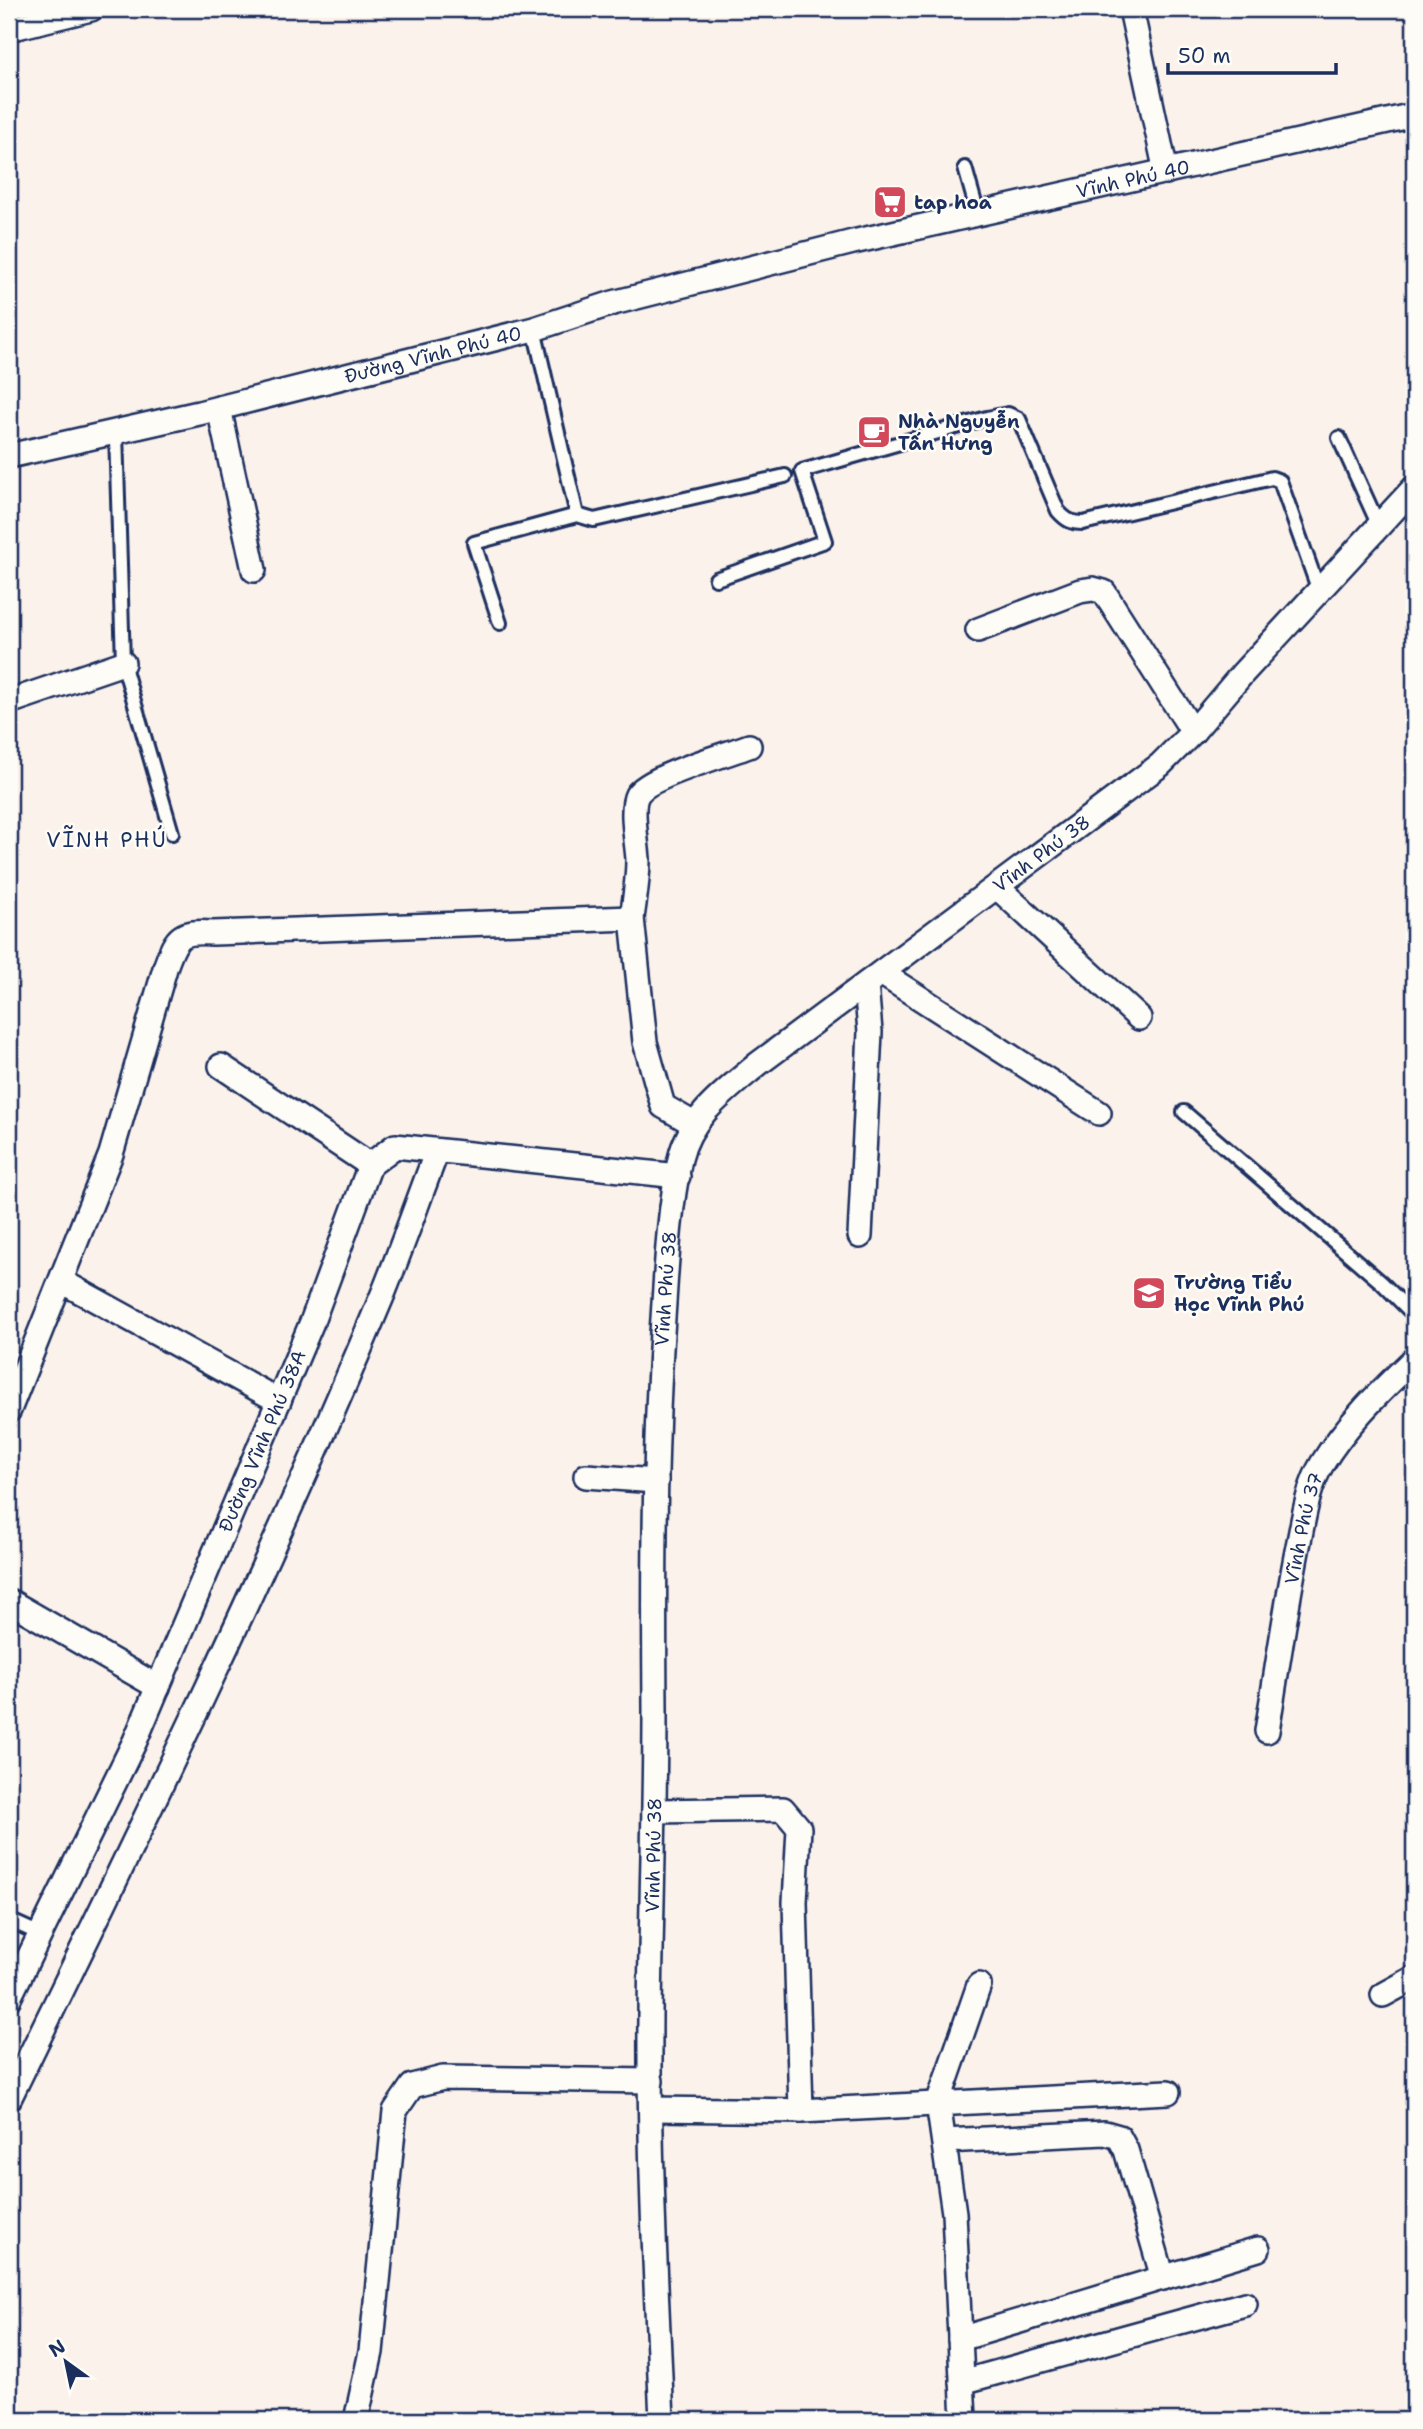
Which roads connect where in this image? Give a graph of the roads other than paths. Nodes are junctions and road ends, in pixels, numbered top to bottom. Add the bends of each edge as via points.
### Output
1 (91, 9) edge
2 (1131, 9) edge
3 (9, 29) edge
4 (1414, 116) edge
5 (965, 168) dead end
6 (1166, 172) junction
7 (978, 214) junction
8 (853, 242) joint
9 (534, 329) junction
10 (219, 408) junction
11 (116, 432) junction
12 (1339, 438) dead end
13 (9, 456) edge
14 (785, 476) dead end
15 (1414, 488) edge
16 (578, 515) junction
17 (1379, 526) junction
18 (254, 569) dead end
19 (716, 579) dead end
20 (1319, 591) junction
21 (500, 623) dead end
22 (978, 630) dead end
23 (123, 663) junction
24 (9, 702) edge
25 (1193, 732) junction
26 (750, 746) dead end
27 (172, 833) dead end
28 (997, 887) junction
29 (632, 918) junction
30 (874, 978) junction
31 (1139, 1018) dead end
32 (221, 1066) dead end
33 (1184, 1112) dead end
34 (1098, 1113) dead end
35 (694, 1124) junction
36 (437, 1151) junction
37 (370, 1165) junction
38 (678, 1176) junction
39 (860, 1236) dead end
40 (61, 1281) junction
41 (1414, 1315) edge
42 (1414, 1359) edge
43 (279, 1401) junction
44 (9, 1410) edge
45 (586, 1476) dead end
46 (656, 1481) junction
47 (9, 1601) edge
48 (158, 1688) junction
49 (1267, 1731) dead end
50 (654, 1811) junction
51 (9, 1920) edge
52 (40, 1934) junction
53 (1414, 1978) edge
54 (979, 1985) dead end
55 (1383, 1996) dead end
56 (9, 1998) edge
57 (651, 2081) junction
58 (1168, 2092) dead end
59 (9, 2099) edge
60 (938, 2103) junction
61 (652, 2109) junction
62 (801, 2110) junction
63 (944, 2141) junction
64 (1258, 2249) dead end
65 (1163, 2277) junction
66 (1245, 2304) dead end
67 (960, 2339) junction
68 (962, 2382) junction
69 (356, 2420) edge
70 (662, 2420) edge
71 (964, 2420) edge

1 - 3 street
2 - 6 street
4 - 6 street, Vĩnh Phú 40
5 - 7 lane
6 - 7 street, Vĩnh Phú 40
7 - 8 street, Vĩnh Phú 40
8 - 9 street, Đường Vĩnh Phú 40 via 612,303
9 - 10 street, Đường Vĩnh Phú 40
9 - 16 lane
10 - 11 street, Đường Vĩnh Phú 40
10 - 18 street
11 - 13 street, Đường Vĩnh Phú 40
11 - 23 lane
12 - 17 lane
14 - 16 lane via 594,520
15 - 17 street, Vĩnh Phú 38
16 - 21 lane via 474,543
17 - 20 street, Vĩnh Phú 38
19 - 20 lane via 825,541 802,471 1008,414 1019,419 1058,511 1073,523 1272,478 1280,481
20 - 25 street, Vĩnh Phú 38
22 - 25 street via 1080,591 1104,592
23 - 24 street
23 - 27 lane
25 - 28 street, Vĩnh Phú 38 via 1160,765
26 - 29 street via 662,777 636,796 638,860
28 - 30 street, Vĩnh Phú 38
28 - 31 street
29 - 35 street via 645,1042 663,1107
29 - 40 street via 181,935 166,965 111,1154
30 - 34 street
30 - 35 street, Vĩnh Phú 38 via 758,1065
30 - 39 street
32 - 37 street
33 - 41 lane
35 - 38 street, Vĩnh Phú 38
36 - 37 street via 395,1146
36 - 38 street
36 - 59 street via 383,1293 283,1522 188,1731
37 - 43 street, Đường Vĩnh Phú 38A
38 - 46 street, Vĩnh Phú 38 via 667,1256
40 - 43 street
40 - 44 street
42 - 49 street, Vĩnh Phú 37 via 1352,1423 1322,1464 1308,1495
43 - 48 street, Đường Vĩnh Phú 38A
45 - 46 street
46 - 50 street, Vĩnh Phú 38
47 - 48 street
48 - 52 street, Đường Vĩnh Phú 38A
50 - 57 street, Vĩnh Phú 38
50 - 62 street via 783,1809 799,1828 796,1902
51 - 52 lane
52 - 56 street, Đường Vĩnh Phú 38A
53 - 55 street
54 - 60 street
57 - 61 street, Vĩnh Phú 38
57 - 69 street via 443,2078 412,2086 395,2111 371,2352
58 - 60 street
60 - 62 street
60 - 63 street
61 - 62 street
61 - 70 street, Vĩnh Phú 38
63 - 65 street via 1105,2133 1119,2137
63 - 67 street via 954,2213
64 - 65 street
65 - 67 street
66 - 68 street
67 - 68 street
68 - 71 street

